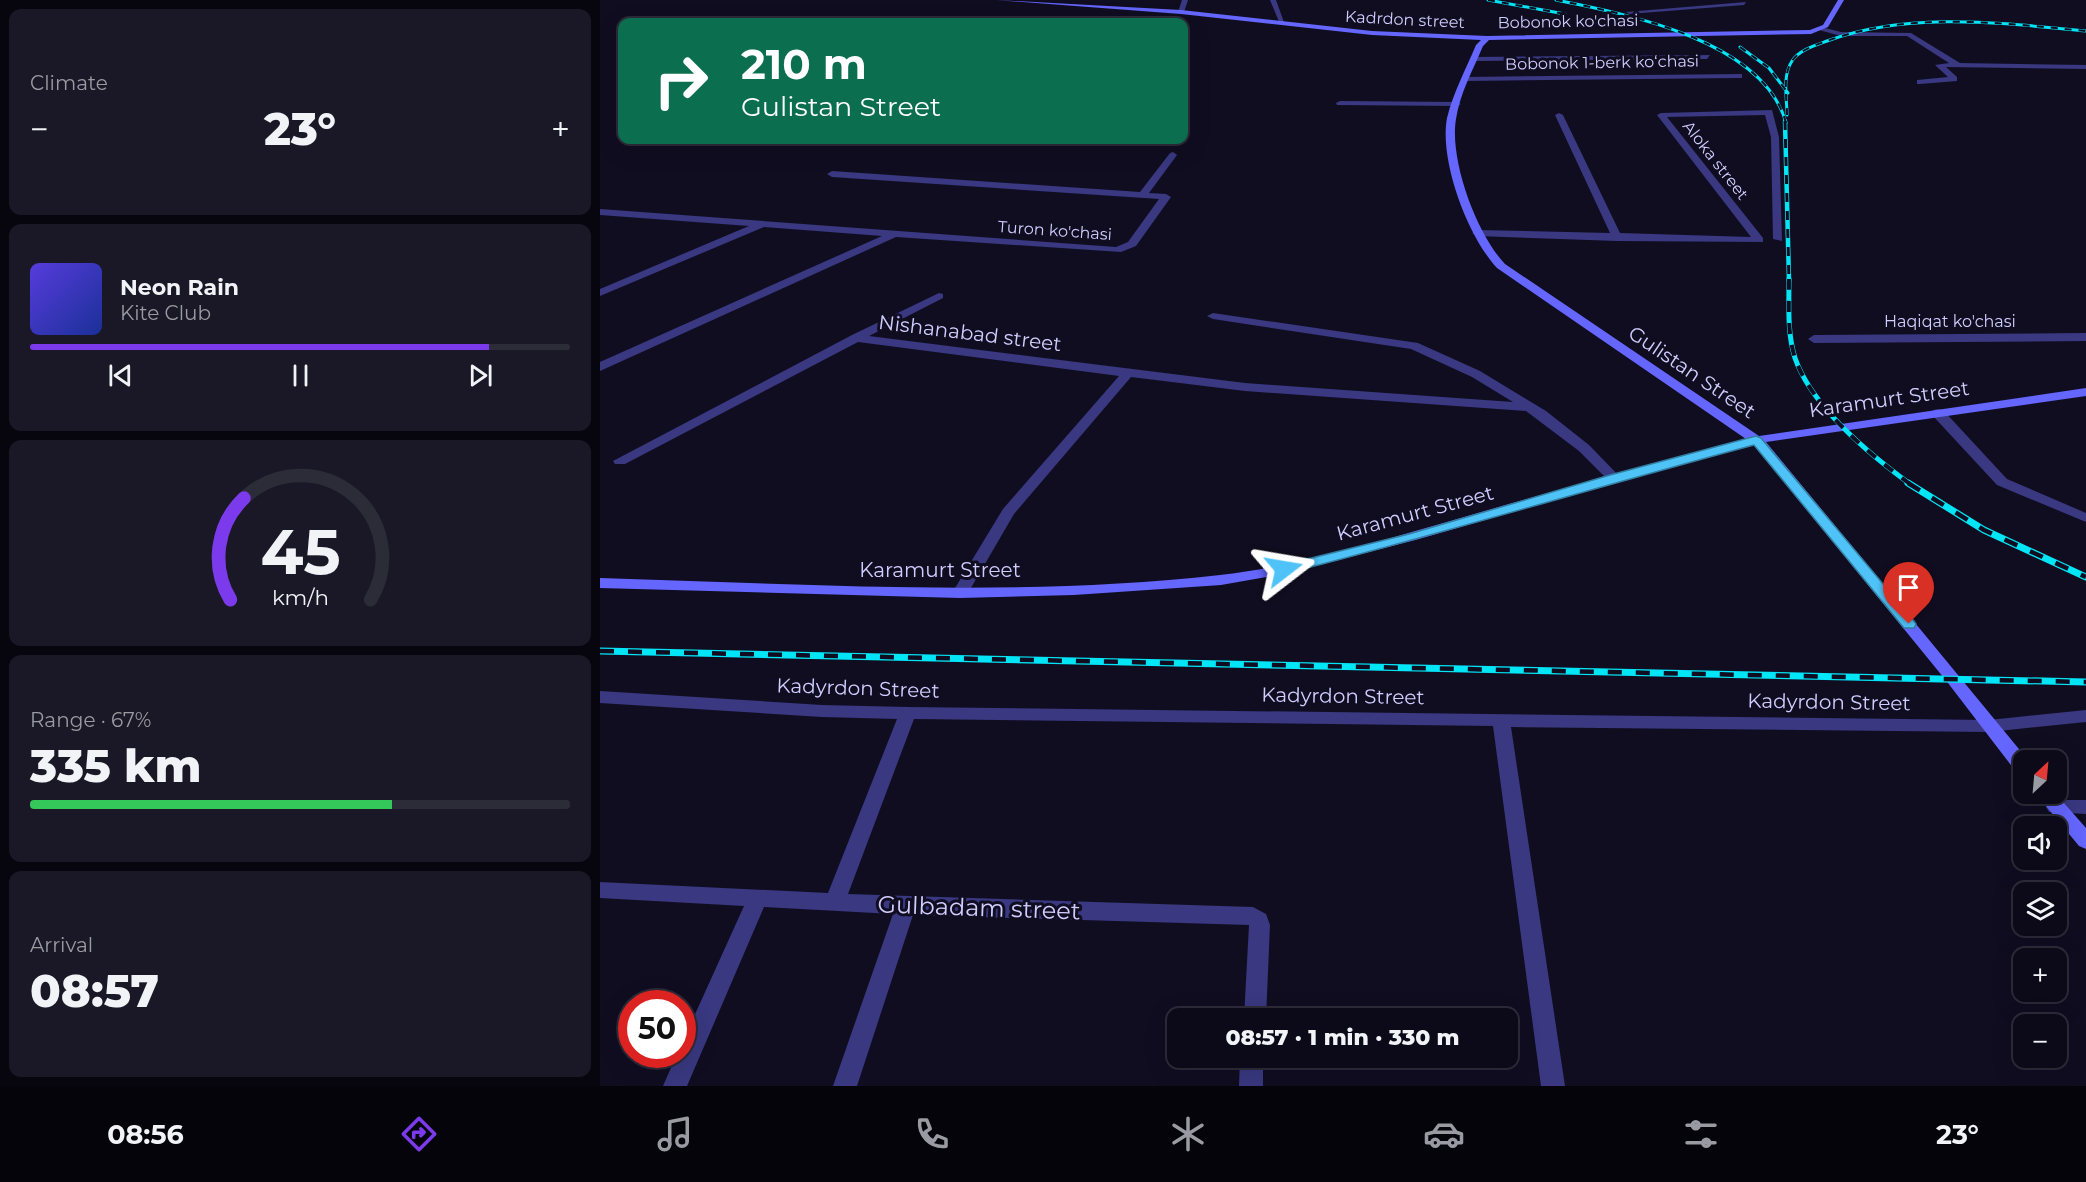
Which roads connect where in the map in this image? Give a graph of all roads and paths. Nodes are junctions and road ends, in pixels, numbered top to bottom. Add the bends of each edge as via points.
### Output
1 (999, 0) edge
2 (1185, 0) edge
3 (1273, 0) edge
4 (1841, 0) edge
5 (1744, 3) dead end
6 (1180, 12) junction
7 (1629, 12) dead end
8 (1283, 24) junction
9 (1821, 29) junction
10 (1804, 32) junction
11 (1841, 34) junction
12 (1487, 38) junction
13 (1707, 57) dead end
14 (1474, 59) junction
15 (1958, 65) junction
16 (2086, 67) edge
17 (1739, 76) dead end
18 (1466, 79) junction
19 (1920, 82) dead end
20 (1340, 103) dead end
21 (1457, 104) junction
22 (1558, 115) dead end
23 (1173, 155) dead end
24 (832, 174) dead end
25 (1142, 196) junction
26 (600, 212) edge
27 (621, 213) junction
28 (600, 221) edge
29 (765, 223) junction
30 (897, 233) junction
31 (1477, 233) junction
32 (1617, 238) junction
33 (1778, 239) dead end
34 (600, 293) edge
35 (939, 296) dead end
36 (1213, 316) dead end
37 (2086, 337) edge
38 (856, 338) junction
39 (1814, 339) dead end
40 (600, 367) edge
41 (1128, 373) junction
42 (2086, 386) edge
43 (2086, 392) edge
44 (1529, 407) junction
45 (1938, 413) junction
46 (1753, 437) junction
47 (620, 461) dead end
48 (1611, 475) junction
49 (2086, 518) edge
50 (600, 577) edge
51 (600, 583) edge
52 (964, 588) junction
53 (600, 697) edge
54 (908, 714) junction
55 (2086, 716) edge
56 (1501, 720) junction
57 (1989, 726) junction
58 (2013, 755) edge
59 (2067, 803) edge
60 (2054, 804) edge
61 (2086, 807) edge
62 (2086, 841) edge
63 (600, 890) edge
64 (757, 899) junction
65 (834, 903) junction
66 (906, 906) junction
67 (1256, 1008) edge
68 (1252, 1068) edge
69 (675, 1086) edge
70 (845, 1086) edge
71 (1251, 1086) edge
72 (1553, 1086) edge

1 - 6 main road, Kadrdon street
2 - 6 street
3 - 8 street
4 - 9 main road
5 - 7 street
6 - 8 main road, Kadrdon street
8 - 12 main road, Kadrdon street
9 - 10 main road, Bobonok ko'chasi
9 - 11 street
10 - 11 street
10 - 12 main road, Bobonok ko'chasi
11 - 15 street via 1909,34
12 - 14 main road, Bobonok ko'chasi
13 - 14 street
14 - 18 main road, Bobonok ko'chasi
15 - 16 street
15 - 19 street via 1940,65 1954,79
17 - 18 street, Bobonok 1-berk koʻchasi
18 - 21 main road, Bobonok ko'chasi
20 - 21 street
21 - 31 main road, Bobonok ko'chasi via 1449,130 1450,143
22 - 32 street
23 - 25 street
24 - 25 street, Turon ko'chasi
25 - 30 street, Turon ko'chasi via 1166,197 1132,244 1117,250
26 - 27 street, Turon ko'chasi
27 - 28 street, Turon ko'chasi
27 - 29 street, Turon ko'chasi
29 - 30 street, Turon ko'chasi
29 - 34 street
30 - 40 street
31 - 32 street
31 - 46 main road, Gulistan Street via 1501,266
32 - 33 street, Aloka street via 1760,240 1661,115 1769,112 1774,137
35 - 38 street
36 - 44 street via 1414,346 1476,374
37 - 39 street, Haqiqat ko'chasi
38 - 41 street, Nishanabad street
38 - 47 street, Nishanabad street
41 - 44 street, Nishanabad street via 1245,387
41 - 52 street via 1008,512
42 - 46 main road, Karamurt Street via 1837,419
43 - 45 main road, Karamurt Street
44 - 48 street via 1584,448
45 - 46 main road, Karamurt Street
45 - 49 street via 2002,482
46 - 48 main road, Karamurt Street
46 - 57 main road, Gulistan Street
48 - 52 main road, Karamurt Street via 1414,536 1265,573 1156,586
50 - 52 main road, Karamurt Street
51 - 52 main road, Karamurt Street
53 - 54 street, Kadyrdon Street
54 - 56 street, Kadyrdon Street
54 - 65 street
55 - 57 street, Kadyrdon Street
56 - 57 street, Kadyrdon Street
56 - 72 street
57 - 58 main road, Gulistan Street
59 - 61 street
60 - 62 main road
63 - 64 street, Gulbadam street
64 - 65 street, Gulbadam street
64 - 69 street
65 - 66 street, Gulbadam street
66 - 67 street, Gulbadam street via 1253,916 1260,925
66 - 70 street
68 - 71 street

